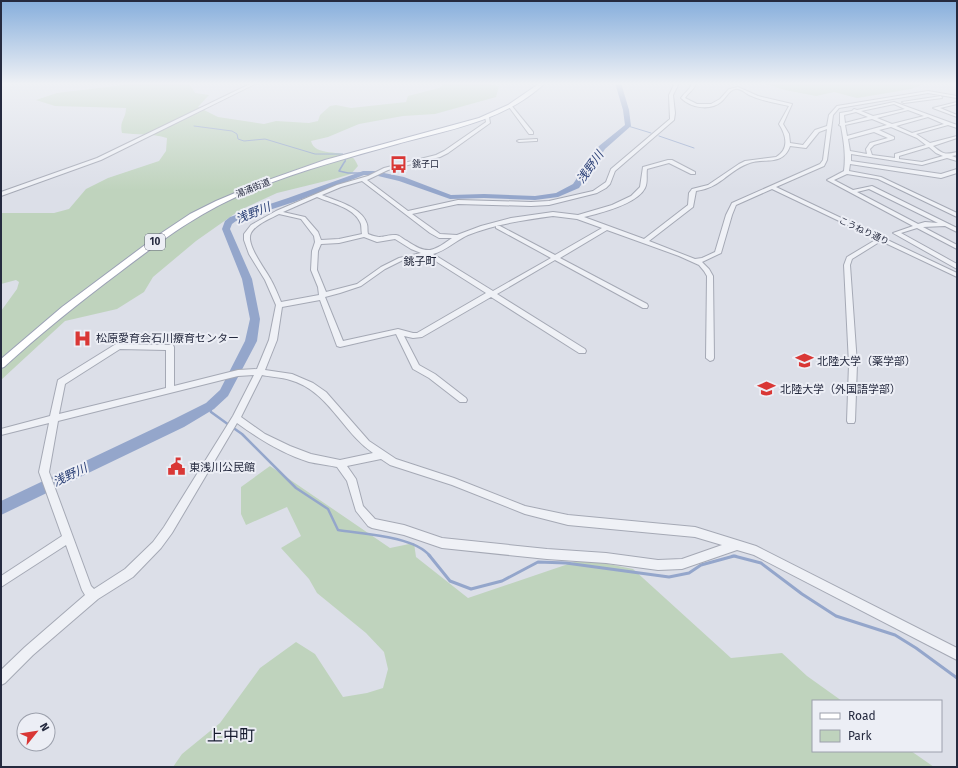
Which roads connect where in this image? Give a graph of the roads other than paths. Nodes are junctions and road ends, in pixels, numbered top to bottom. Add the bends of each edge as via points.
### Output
1 (181, 119) edge
2 (480, 119) edge
3 (487, 119) edge
4 (520, 119) edge
5 (672, 119) edge
6 (784, 119) edge
7 (831, 119) edge
8 (842, 119) edge
9 (868, 119) edge
10 (874, 119) edge
11 (918, 119) edge
12 (935, 119) edge
13 (948, 124) junction
14 (841, 125) junction
15 (892, 126) junction
16 (829, 127) junction
17 (957, 127) edge
18 (874, 130) junction
19 (531, 133) dead end
20 (912, 134) junction
21 (957, 137) edge
22 (845, 138) junction
23 (535, 140) dead end
24 (519, 141) dead end
25 (787, 144) junction
26 (930, 145) junction
27 (847, 152) junction
28 (957, 153) edge
29 (870, 156) junction
30 (947, 156) junction
31 (897, 160) junction
32 (957, 160) edge
33 (848, 162) junction
34 (922, 164) junction
35 (957, 171) edge
36 (846, 172) junction
37 (693, 173) dead end
38 (927, 174) junction
39 (364, 180) junction
40 (772, 187) junction
41 (852, 192) junction
42 (1, 194) edge
43 (317, 195) junction
44 (278, 212) junction
45 (408, 213) junction
46 (957, 215) edge
47 (538, 216) junction
48 (578, 217) junction
49 (946, 225) junction
50 (957, 225) edge
51 (917, 226) junction
52 (498, 227) junction
53 (608, 227) junction
54 (957, 230) edge
55 (365, 235) junction
56 (458, 237) junction
57 (881, 239) junction
58 (645, 241) junction
59 (319, 242) junction
60 (957, 247) edge
61 (438, 251) junction
62 (428, 253) junction
63 (556, 258) junction
64 (695, 261) junction
65 (957, 266) edge
66 (957, 275) edge
67 (493, 294) junction
68 (323, 296) junction
69 (279, 305) junction
70 (645, 306) dead end
71 (398, 331) junction
72 (582, 351) dead end
73 (710, 358) dead end
74 (1, 365) edge
75 (260, 372) junction
76 (170, 390) junction
77 (463, 400) dead end
78 (54, 419) junction
79 (851, 421) dead end
80 (232, 424) junction
81 (1, 432) edge
82 (382, 455) junction
83 (340, 464) junction
84 (68, 538) junction
85 (737, 545) junction
86 (1, 582) edge
87 (94, 595) junction
88 (957, 654) edge
89 (1, 679) edge

1 - 42 street via 99,159
2 - 74 main road, 湯涌街道 / 10 via 334,159 218,202 160,238 65,309
3 - 39 street via 488,122 438,156 403,164
4 - 19 street
5 - 45 street via 613,170 608,183 595,192 549,203 458,202
6 - 25 street via 781,124 788,136
7 - 16 street
8 - 14 street
9 - 14 street
10 - 15 street
11 - 15 street
12 - 13 street
13 - 17 street
13 - 20 street
14 - 22 street
15 - 18 street
15 - 20 street
16 - 25 street via 816,131 804,147
16 - 40 street via 825,160 822,165
18 - 22 street
18 - 29 street via 892,138 872,144 868,149
20 - 26 street
21 - 26 street
22 - 27 street
23 - 24 street
25 - 58 street via 785,152 778,158 745,163 709,187 694,190 690,206
26 - 30 street
26 - 31 street via 897,155
27 - 29 street
27 - 33 street
28 - 30 street
29 - 31 street
30 - 32 street
30 - 34 street
31 - 34 street
33 - 36 street
33 - 38 street
34 - 38 street
35 - 38 street via 941,176
36 - 41 street via 830,180
36 - 46 street via 879,178
37 - 48 street via 670,161 645,168 643,186 639,192 609,209
39 - 43 street
39 - 45 street
40 - 57 street, こうねり通り
40 - 64 street via 734,204 718,254
41 - 49 street via 870,187
41 - 51 street
43 - 44 street
43 - 55 street via 336,202 358,215 364,223
44 - 59 street via 303,218 316,232
44 - 69 street via 253,226 247,234 247,240
45 - 56 street via 439,236
47 - 48 street via 559,214
47 - 52 street
47 - 56 street via 483,227
48 - 53 street
49 - 50 street
49 - 51 street
49 - 54 street
51 - 60 street
51 - 65 street via 896,233
52 - 61 street
52 - 63 street
53 - 58 street
53 - 63 street
55 - 59 street via 340,241
55 - 62 street via 376,240 396,237 413,248
56 - 61 street
57 - 66 street, こうねり通り
57 - 79 street via 849,258 847,264 853,364
58 - 64 street
59 - 68 street via 315,252 314,271
61 - 62 street
62 - 67 street
62 - 68 street via 402,259 383,268 359,285
63 - 67 street
63 - 70 street
64 - 73 street via 707,270 710,276
67 - 71 street via 419,335 413,336
67 - 72 street
68 - 69 street
68 - 71 street via 340,344
69 - 75 street via 273,340
71 - 77 street via 416,367
75 - 76 street via 238,373
75 - 80 street
75 - 82 street via 292,377 310,385 323,394 366,444
76 - 78 street
76 - 78 street via 170,347 119,346 61,382
78 - 81 street
78 - 84 street via 44,472
80 - 83 street via 310,458
80 - 87 street via 157,545 129,573
82 - 83 street
82 - 85 street via 392,462 454,482 525,510 568,520 695,532
83 - 85 street via 351,479 359,508 372,522 442,543 658,565 682,564
84 - 86 street
84 - 87 street via 87,590
85 - 88 street via 756,551
87 - 89 street via 29,650

